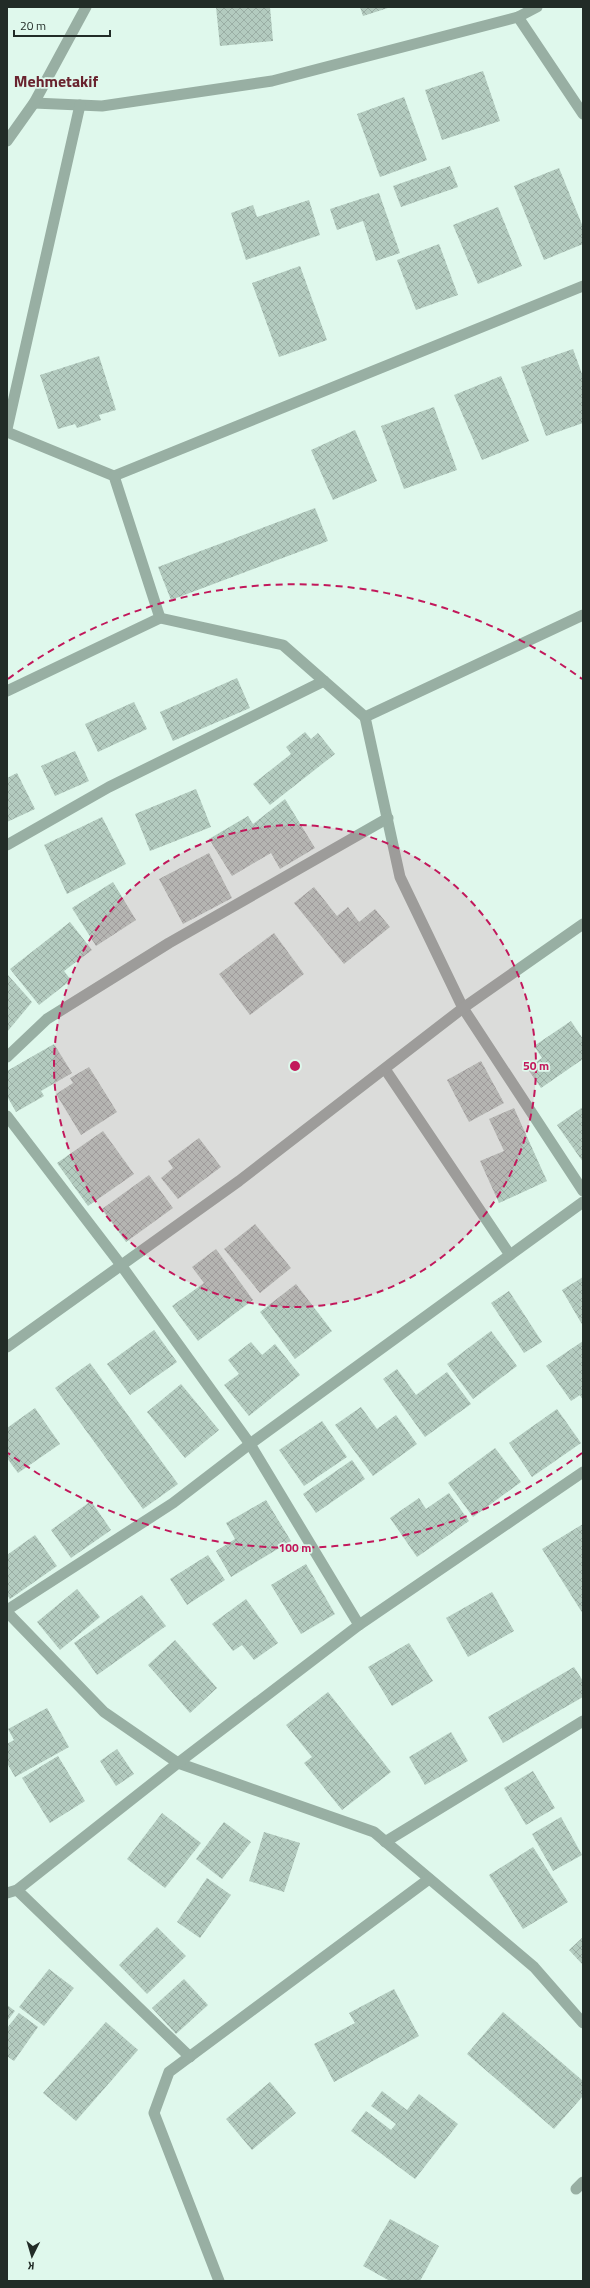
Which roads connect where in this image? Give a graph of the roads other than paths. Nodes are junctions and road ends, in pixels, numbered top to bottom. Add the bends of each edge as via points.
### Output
1 (86, 7) edge
2 (537, 7) edge
3 (518, 17) junction
4 (34, 103) junction
5 (80, 105) junction
6 (583, 114) edge
7 (7, 141) edge
8 (583, 286) edge
9 (7, 430) edge
10 (114, 476) junction
11 (583, 615) edge
12 (160, 618) junction
13 (324, 681) junction
14 (7, 691) edge
15 (365, 716) junction
16 (388, 818) junction
17 (7, 845) edge
18 (583, 924) edge
19 (463, 1008) junction
20 (7, 1057) edge
21 (385, 1069) junction
22 (7, 1116) edge
23 (583, 1191) edge
24 (583, 1202) edge
25 (510, 1255) junction
26 (121, 1265) junction
27 (7, 1347) edge
28 (250, 1444) junction
29 (583, 1472) edge
30 (7, 1611) edge
31 (359, 1625) junction
32 (583, 1721) edge
33 (178, 1763) junction
34 (385, 1842) junction
35 (430, 1879) junction
36 (12, 1891) edge
37 (583, 2023) edge
38 (190, 2057) junction
39 (219, 2281) edge

1 - 4 street
2 - 3 street
3 - 5 street via 272,81 102,106
3 - 6 street
4 - 5 street
4 - 7 street
5 - 9 street
8 - 10 street
9 - 10 street
10 - 12 street
11 - 15 street
12 - 13 street via 282,645
12 - 14 street
13 - 15 street
13 - 17 street via 109,787
15 - 16 street
16 - 19 street via 400,877
16 - 20 street via 169,943 47,1019
18 - 19 street
19 - 21 street
19 - 23 street
21 - 25 street
21 - 26 street via 239,1181
22 - 26 street
24 - 25 street
25 - 28 street
26 - 27 street
26 - 28 street
28 - 30 street via 173,1503
28 - 31 street
29 - 31 street
30 - 33 street via 104,1712
31 - 33 street
32 - 34 street
33 - 34 street via 374,1832
33 - 36 street
34 - 35 street
35 - 37 street via 534,1967
35 - 38 street
36 - 38 street
38 - 39 street via 169,2072 154,2113

